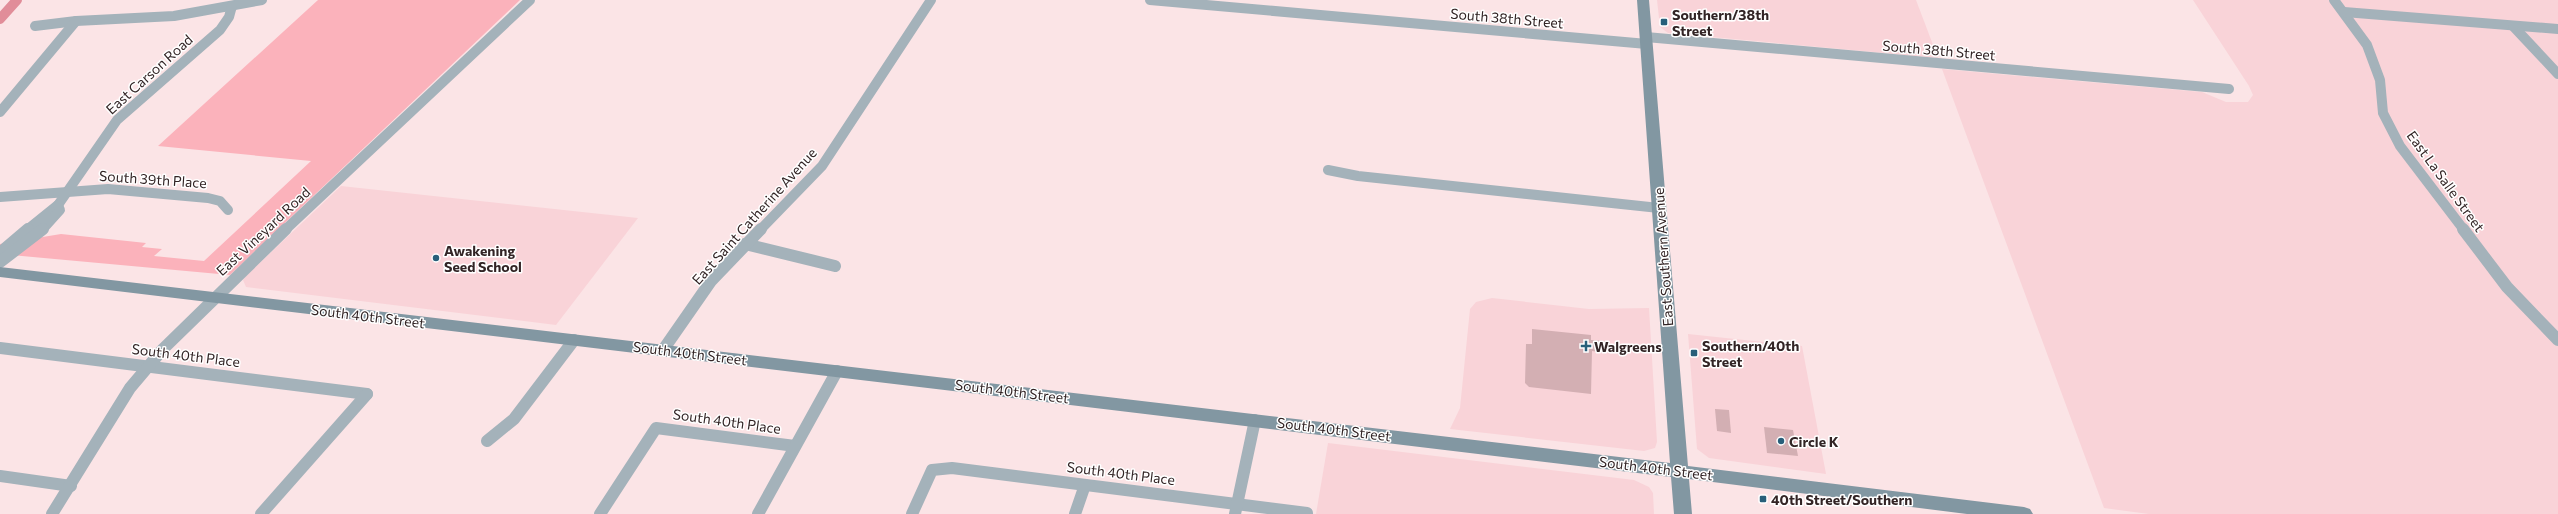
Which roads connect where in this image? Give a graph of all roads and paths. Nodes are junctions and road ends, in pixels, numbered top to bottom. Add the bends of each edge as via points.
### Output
1 (262, 0) edge
2 (530, 0) edge
3 (931, 0) edge
4 (1150, 0) edge
5 (1643, 0) edge
6 (2334, 0) edge
7 (232, 6) junction
8 (2344, 12) junction
9 (76, 21) junction
10 (35, 26) dead end
11 (2513, 26) junction
12 (2558, 29) edge
13 (1647, 40) junction
14 (2558, 74) edge
15 (2229, 89) dead end
16 (0, 112) edge
17 (1328, 170) dead end
18 (67, 193) junction
19 (0, 197) edge
20 (58, 205) junction
21 (1659, 208) junction
22 (228, 210) dead end
23 (29, 231) junction
24 (42, 232) junction
25 (745, 244) junction
26 (0, 253) edge
27 (0, 262) edge
28 (835, 266) dead end
29 (0, 272) edge
30 (214, 297) junction
31 (574, 340) junction
32 (2558, 340) edge
33 (0, 348) edge
34 (663, 350) junction
35 (148, 366) junction
36 (837, 370) junction
37 (1255, 420) junction
38 (486, 441) dead end
39 (795, 446) junction
40 (1680, 471) junction
41 (0, 476) edge
42 (1085, 485) junction
43 (71, 486) junction
44 (1236, 509) edge
45 (1307, 513) edge
46 (52, 514) edge
47 (261, 514) edge
48 (600, 514) edge
49 (758, 514) edge
50 (912, 514) edge
51 (1075, 514) edge
52 (1683, 514) edge
53 (2024, 514) edge

1 - 7 street
2 - 30 street, East Vineyard Road
3 - 25 street, East Saint Catherine Avenue via 822,166
4 - 13 street, South 38th Street
5 - 13 main road, East Southern Avenue
6 - 8 street, East La Salle Street
7 - 9 street via 159,18
7 - 18 street, East Carson Road via 229,17 220,30 117,120
8 - 11 street
8 - 32 street, East La Salle Street via 2368,45 2380,80 2383,113 2400,146 2507,287
9 - 10 street
9 - 16 street
11 - 12 street
11 - 14 street
13 - 15 street, South 38th Street
13 - 21 main road, East Southern Avenue
17 - 21 street via 1358,176
18 - 19 street, South 39th Place
18 - 20 street, East Carson Road
18 - 22 street, South 39th Place via 124,190 208,198 220,201
20 - 23 street, East Carson Road
20 - 24 street, East Carson Road via 60,210 54,221
21 - 40 main road, East Southern Avenue
23 - 24 street
23 - 26 street, East Carson Road
24 - 27 street, East Carson Road
25 - 28 street
25 - 34 street, East Saint Catherine Avenue via 711,281
29 - 30 main road, South 40th Street
30 - 31 main road, South 40th Street
30 - 35 street, East Vineyard Road
31 - 34 main road, South 40th Street
31 - 38 street via 514,420
33 - 35 street, South 40th Place
34 - 36 main road, South 40th Street
35 - 43 street, East Vineyard Road via 130,388
35 - 47 street, South 40th Place via 367,394
36 - 37 main road, South 40th Street
36 - 39 street
37 - 40 main road, South 40th Street
37 - 44 street
39 - 48 street, South 40th Place via 656,428
39 - 49 street
40 - 52 main road, East Southern Avenue
40 - 53 main road, South 40th Street
41 - 43 street
42 - 44 street, South 40th Place
42 - 50 street, South 40th Place via 952,468 932,470
42 - 51 street
43 - 46 street, East Vineyard Road
44 - 45 street, South 40th Place

